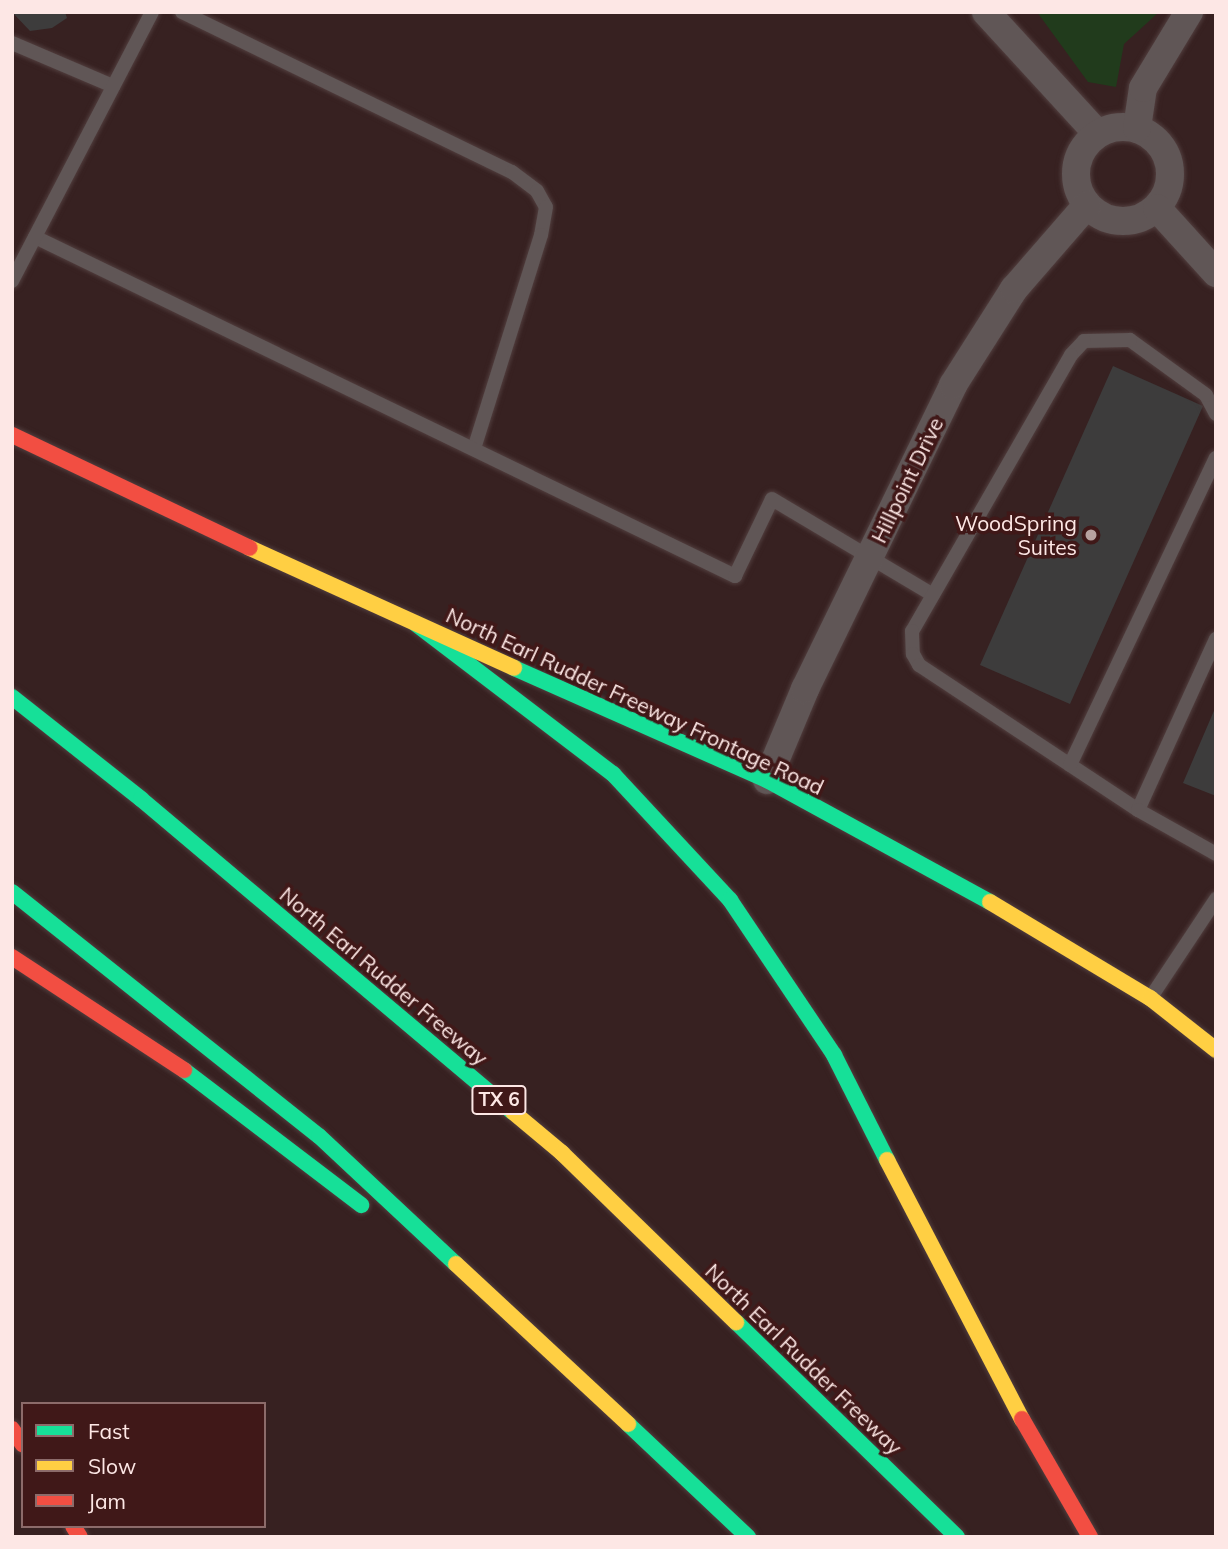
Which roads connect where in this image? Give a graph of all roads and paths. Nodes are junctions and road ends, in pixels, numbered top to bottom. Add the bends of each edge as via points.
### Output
1 (152, 12) edge
2 (182, 12) edge
3 (986, 12) edge
4 (1189, 12) edge
5 (12, 43) edge
6 (113, 86) junction
7 (1137, 128) junction
8 (1097, 134) junction
9 (1087, 205) junction
10 (1157, 208) junction
11 (35, 237) junction
12 (1216, 273) edge
13 (12, 281) edge
14 (1216, 414) edge
15 (12, 435) edge
16 (474, 449) junction
17 (1216, 458) edge
18 (869, 558) junction
19 (933, 595) junction
20 (416, 624) junction
21 (1216, 639) edge
22 (12, 697) edge
23 (1070, 765) junction
24 (767, 780) junction
25 (1138, 810) junction
26 (1216, 854) edge
27 (12, 892) edge
28 (1216, 899) edge
29 (12, 957) edge
30 (1150, 998) junction
31 (1216, 1050) edge
32 (529, 1332) junction
33 (748, 1537) edge
34 (957, 1537) edge
35 (1090, 1537) edge

1 - 6 lane
2 - 16 lane via 512,172 537,191 546,207 541,235
3 - 8 street
4 - 7 street via 1143,88
5 - 6 lane
6 - 11 lane
7 - 8 street via 1123,126
7 - 10 street via 1163,147 1170,162 1166,195
8 - 9 street via 1077,159 1077,183
9 - 10 street via 1099,215 1129,221
9 - 18 street, Hillpoint Drive via 1014,289 953,385
10 - 12 street
11 - 13 lane
11 - 16 lane
14 - 19 lane via 1206,395 1130,340 1084,341 1071,355
15 - 20 main road, North Earl Rudder Freeway Frontage Road
16 - 18 lane via 735,576 772,499
17 - 23 lane
18 - 19 lane
18 - 24 street, Hillpoint Drive
19 - 23 lane via 912,631 913,654 919,665
20 - 24 main road, North Earl Rudder Freeway Frontage Road
20 - 35 main road via 613,774 730,900 834,1055 987,1358
21 - 25 lane
22 - 34 main road, North Earl Rudder Freeway / TX 6 via 141,799 562,1153
23 - 25 lane
24 - 30 main road, North Earl Rudder Freeway Frontage Road via 1054,937
25 - 26 lane
27 - 32 main road via 319,1136
28 - 30 lane
29 - 32 main road via 173,1062
30 - 31 main road, North Earl Rudder Freeway Frontage Road
32 - 33 main road

